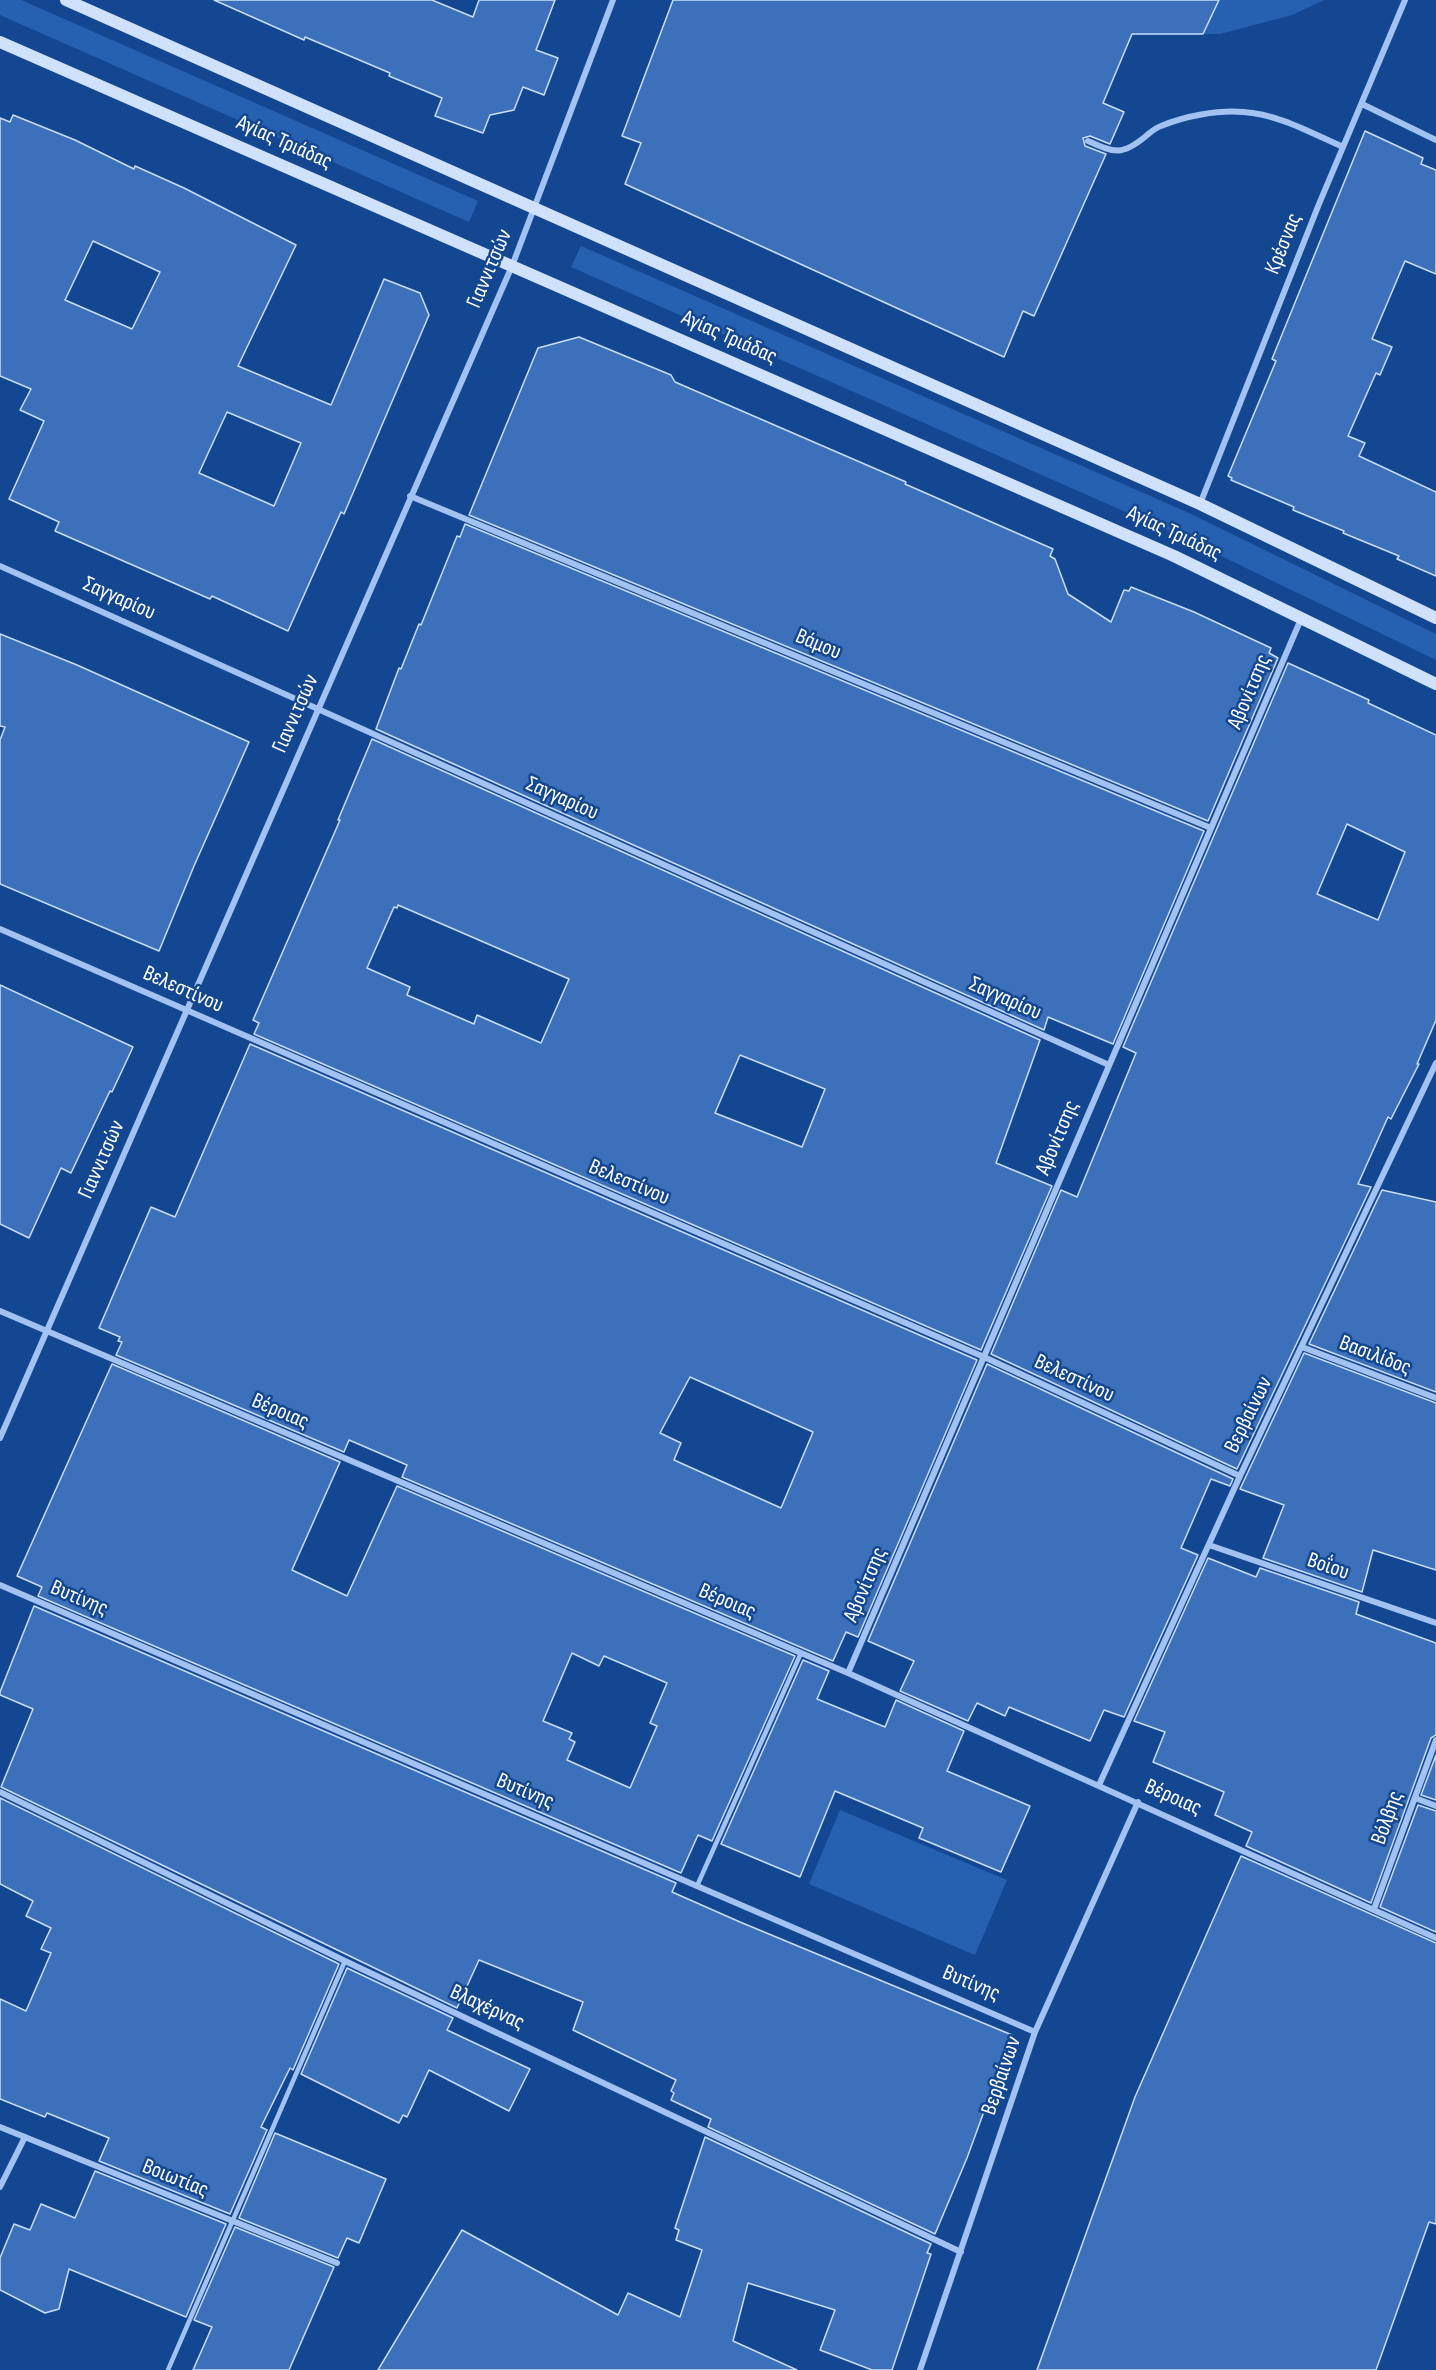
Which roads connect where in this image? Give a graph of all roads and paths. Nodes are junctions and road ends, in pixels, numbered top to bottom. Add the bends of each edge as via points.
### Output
1 (66, 0) edge
2 (613, 0) edge
3 (1405, 0) edge
4 (0, 42) edge
5 (1362, 104) junction
6 (1436, 140) edge
7 (1088, 141) dead end
8 (1343, 147) junction
9 (535, 208) junction
10 (512, 266) junction
11 (411, 496) junction
12 (1200, 504) junction
13 (0, 566) edge
14 (1301, 618) junction
15 (1436, 618) edge
16 (1436, 684) edge
17 (318, 709) junction
18 (1211, 828) junction
19 (0, 929) edge
20 (186, 1011) junction
21 (1436, 1063) edge
22 (1109, 1065) junction
23 (0, 1311) edge
24 (46, 1332) junction
25 (1302, 1347) junction
26 (984, 1357) junction
27 (1436, 1398) edge
28 (0, 1438) edge
29 (1240, 1476) junction
30 (1209, 1545) junction
31 (0, 1585) edge
32 (1436, 1623) edge
33 (801, 1653) junction
34 (848, 1673) junction
35 (1436, 1740) edge
36 (1099, 1785) junction
37 (0, 1792) edge
38 (1415, 1798) junction
39 (1138, 1802) junction
40 (1436, 1806) edge
41 (697, 1886) junction
42 (1374, 1909) junction
43 (1436, 1938) edge
44 (345, 1961) junction
45 (1035, 2032) junction
46 (0, 2127) edge
47 (25, 2137) junction
48 (0, 2187) edge
49 (233, 2222) junction
50 (961, 2252) junction
51 (337, 2263) dead end
52 (168, 2370) edge
53 (920, 2370) edge

1 - 9 street, Αγίας Τριάδας
2 - 9 street, Γιαννιτσών
3 - 5 street, Κρέσνας
4 - 10 street, Αγίας Τριάδας
5 - 6 street
5 - 8 street, Κρέσνας
7 - 8 street via 1109,150 1129,150 1158,126 1209,114 1243,112 1278,118
8 - 12 street, Κρέσνας
9 - 10 street, Γιαννιτσών
9 - 12 street, Αγίας Τριάδας
10 - 11 street, Γιαννιτσών
10 - 14 street, Αγίας Τριάδας via 1174,556
11 - 17 street, Γιαννιτσών
11 - 18 street, Βάμου
12 - 15 street, Αγίας Τριάδας
13 - 17 street, Σαγγαρίου
14 - 16 street, Αγίας Τριάδας
14 - 18 street, Αβονίτσης
17 - 20 street, Γιαννιτσών
17 - 22 street, Σαγγαρίου
18 - 22 street, Αβονίτσης
19 - 20 street, Βελεστίνου
20 - 24 street, Γιαννιτσών
20 - 26 street, Βελεστίνου
21 - 25 street, Βερβαίνων
22 - 26 street, Αβονίτσης
23 - 24 street, Βέροιας
24 - 28 street, Γιαννιτσών
24 - 33 street, Βέροιας
25 - 27 street, Βασιλίδος
25 - 29 street, Βερβαίνων
26 - 29 street, Βελεστίνου
26 - 34 street, Αβονίτσης
29 - 30 street, Βερβαίνων
30 - 32 street, Βοΐου
30 - 36 street, Βερβαίνων
31 - 41 street, Βυτίνης
33 - 34 street, Βέροιας
33 - 41 lane
34 - 36 street, Βέροιας
35 - 38 street, Βόλβης
36 - 39 street, Βέροιας
37 - 44 street, Βλαχέρνας
38 - 40 street
38 - 42 street, Βόλβης
39 - 42 street, Βέροιας
39 - 45 street, Βερβαίνων
41 - 45 street, Βυτίνης
42 - 43 street, Βέροιας
44 - 49 lane
44 - 50 street, Βλαχέρνας
45 - 50 street, Βερβαίνων
46 - 47 street, Βοιωτίας
47 - 48 street
47 - 49 street, Βοιωτίας
49 - 51 street, Βοιωτίας
49 - 52 lane
50 - 53 street, Βερβαίνων

